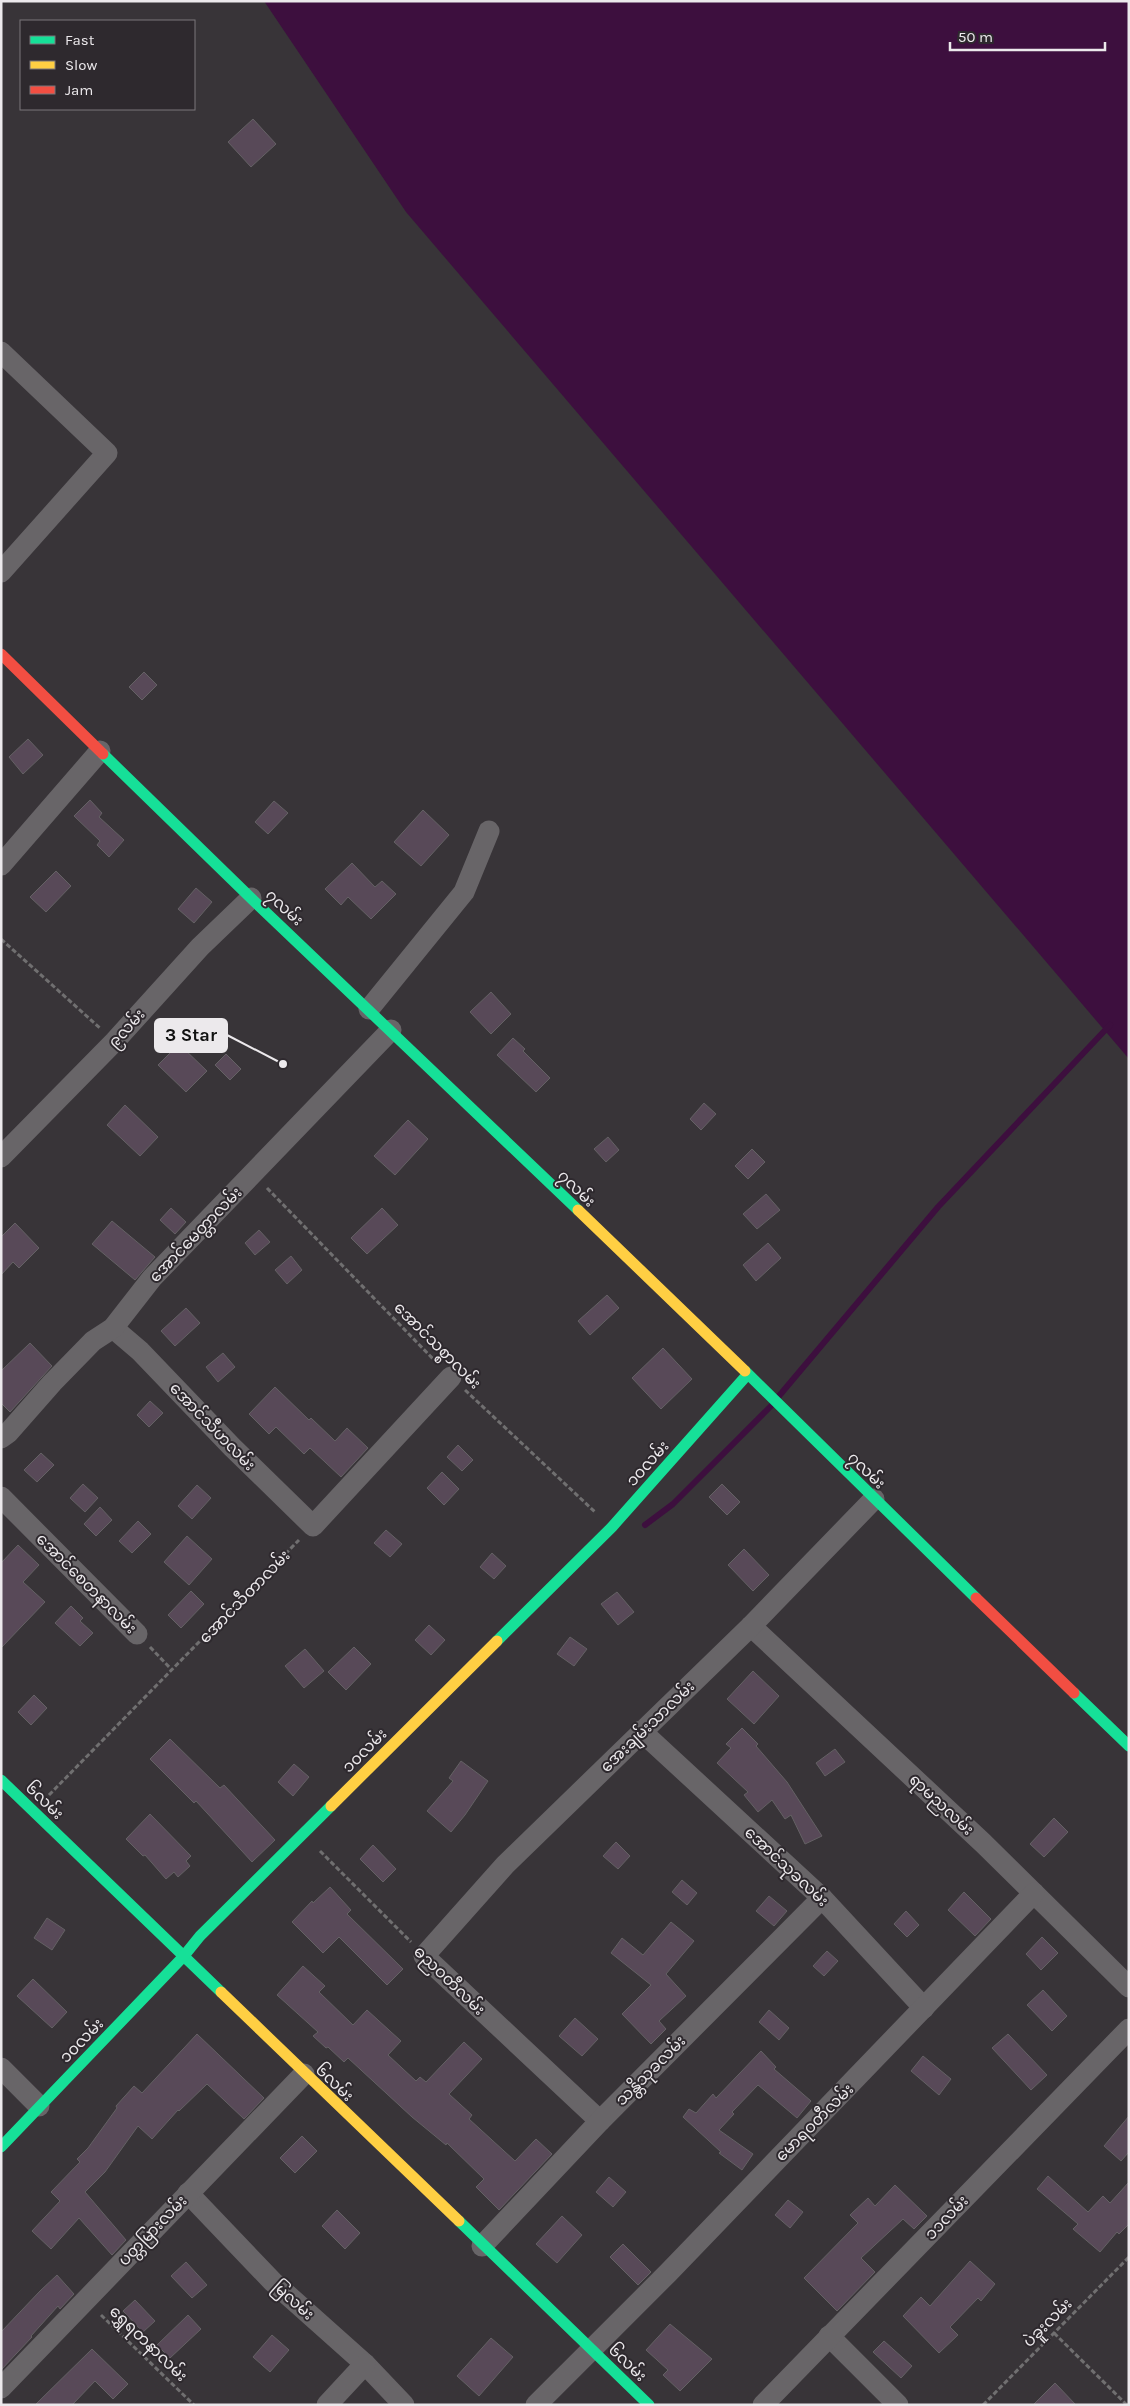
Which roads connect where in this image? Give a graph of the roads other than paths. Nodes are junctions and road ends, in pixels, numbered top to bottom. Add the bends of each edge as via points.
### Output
1 (1, 352) edge
2 (1, 572) edge
3 (1, 654) edge
4 (100, 750) junction
5 (489, 832) dead end
6 (1, 865) edge
7 (250, 898) junction
8 (369, 1009) junction
9 (391, 1030) junction
10 (1, 1157) edge
11 (113, 1328) junction
12 (747, 1375) junction
13 (450, 1377) road end
14 (1, 1438) edge
15 (1, 1497) edge
16 (874, 1499) junction
17 (751, 1626) junction
18 (137, 1634) road end
19 (641, 1731) junction
20 (1129, 1746) edge
21 (1, 1780) edge
22 (1034, 1893) junction
23 (822, 1898) junction
24 (424, 1956) joint
25 (184, 1957) junction
26 (1129, 1987) edge
27 (924, 2008) junction
28 (1129, 2028) edge
29 (1, 2068) edge
30 (304, 2074) junction
31 (40, 2106) junction
32 (600, 2121) junction
33 (1, 2147) edge
34 (188, 2193) junction
35 (482, 2246) junction
36 (829, 2336) junction
37 (592, 2350) junction
38 (365, 2364) junction
39 (1, 2388) edge
40 (327, 2405) edge
41 (404, 2405) edge
42 (536, 2405) edge
43 (649, 2405) edge
44 (763, 2405) edge
45 (898, 2405) edge

1 - 2 street via 107,453
3 - 4 street, ၇လမ်း
4 - 6 street
4 - 7 street, ၇လမ်း
5 - 8 street via 464,892
7 - 8 street, ၇လမ်း
7 - 10 street, ၉လမ်း via 200,946 115,1041
8 - 9 street, ၇လမ်း
9 - 11 street, အောင်မေတ္တာလမ်း via 152,1278
9 - 12 street, ၇လမ်း
11 - 13 street, အောင်သီဟလမ်း via 140,1351 313,1526
11 - 14 street, အောင်မေတ္တာလမ်း via 93,1341
12 - 16 street, ၇လမ်း
12 - 25 street, ၁၀လမ်း via 612,1527 200,1936
15 - 18 street, အောင်စေတနာလမ်း
16 - 17 street, အေးချမ်းသာလမ်း
16 - 20 street, ၇လမ်း
17 - 19 street, အေးချမ်းသာလမ်း
17 - 22 street, ရာမညလမ်း
19 - 23 street, အောင်သုခလမ်း
19 - 24 street, အေးချမ်းသာလမ်း via 505,1865
21 - 25 street, ၆လမ်း
22 - 26 street, ရာမညလမ်း
22 - 27 street, မောရဝတီလမ်း
23 - 27 street, အောင်သုခလမ်း
23 - 32 street, သန္တိသုခလမ်း
24 - 32 street, ဓညဝတီလမ်း
25 - 30 street, ၆လမ်း
25 - 31 street, ၁၀လမ်း
27 - 37 street, မောရဝတီလမ်း
28 - 36 street, ၁၁လမ်း
29 - 31 street
30 - 34 street, ပတ္တမြားလမ်း
30 - 35 street, ၆လမ်း
31 - 33 street, ၁၀လမ်း
32 - 35 street, သန္တိသုခလမ်း
34 - 38 street, မြလမ်း via 273,2282
34 - 39 street, ပတ္တမြားလမ်း
35 - 37 street, ၆လမ်း
36 - 44 street, ၁၁လမ်း
36 - 45 street
37 - 42 street, မောရဝတီလမ်း
37 - 43 street, ၆လမ်း
38 - 40 street
38 - 41 street, မြလမ်း

